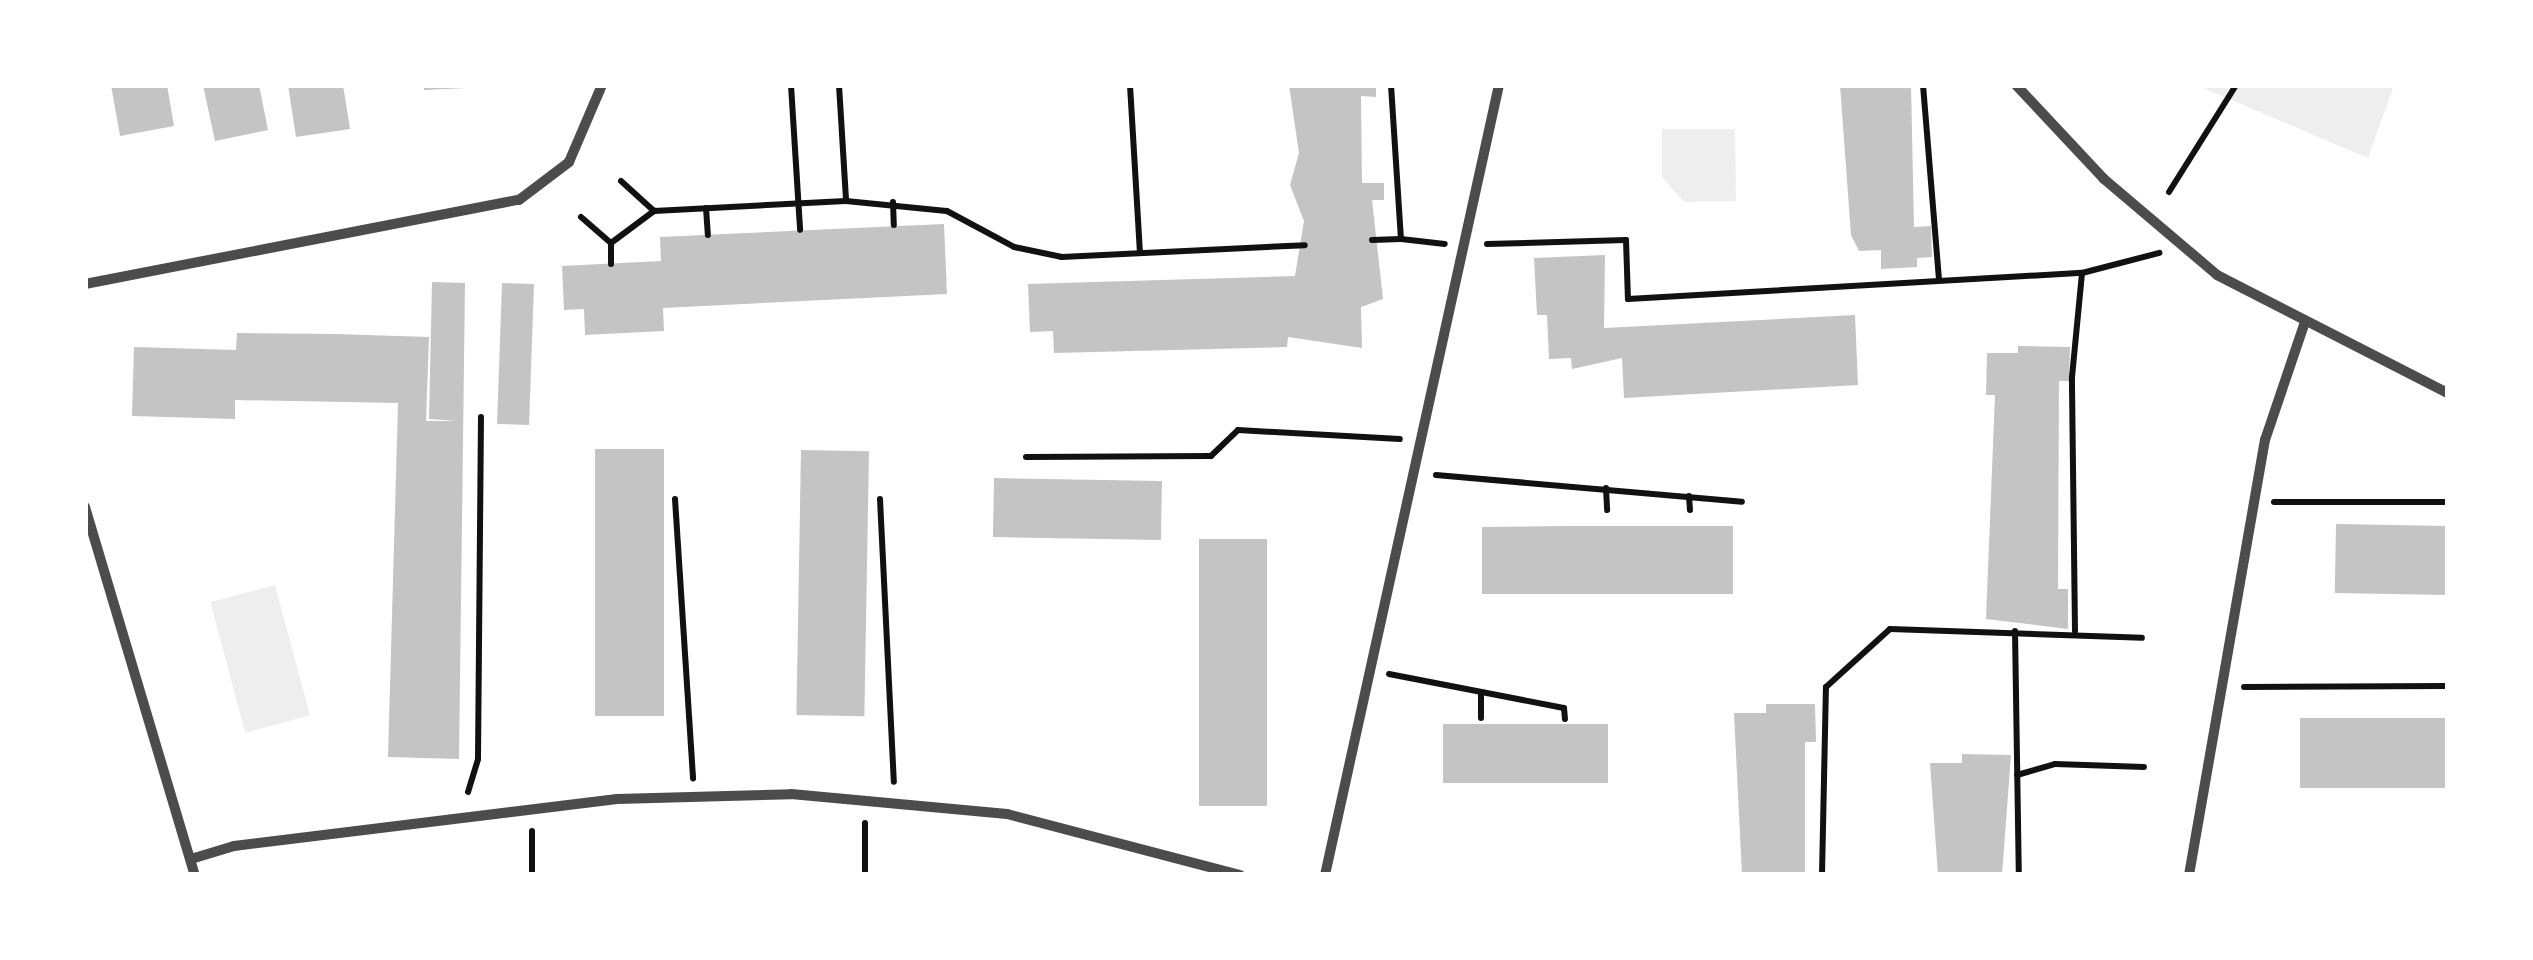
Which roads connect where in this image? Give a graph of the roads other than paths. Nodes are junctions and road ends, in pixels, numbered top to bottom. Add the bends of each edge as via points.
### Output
1 (602, 85) edge
2 (1499, 85) edge
3 (2016, 85) edge
4 (85, 284) edge
5 (2304, 325) junction
6 (2448, 393) edge
7 (85, 507) edge
8 (191, 859) junction
9 (195, 875) edge
10 (1240, 875) edge
11 (1325, 875) edge
12 (2188, 875) edge

1 - 4 street via 569,162 518,200
2 - 11 street
3 - 5 street via 2176,242
5 - 6 street
5 - 12 street via 2252,502
7 - 8 street
8 - 9 street
8 - 10 street via 234,846 693,794 866,796 1078,828

